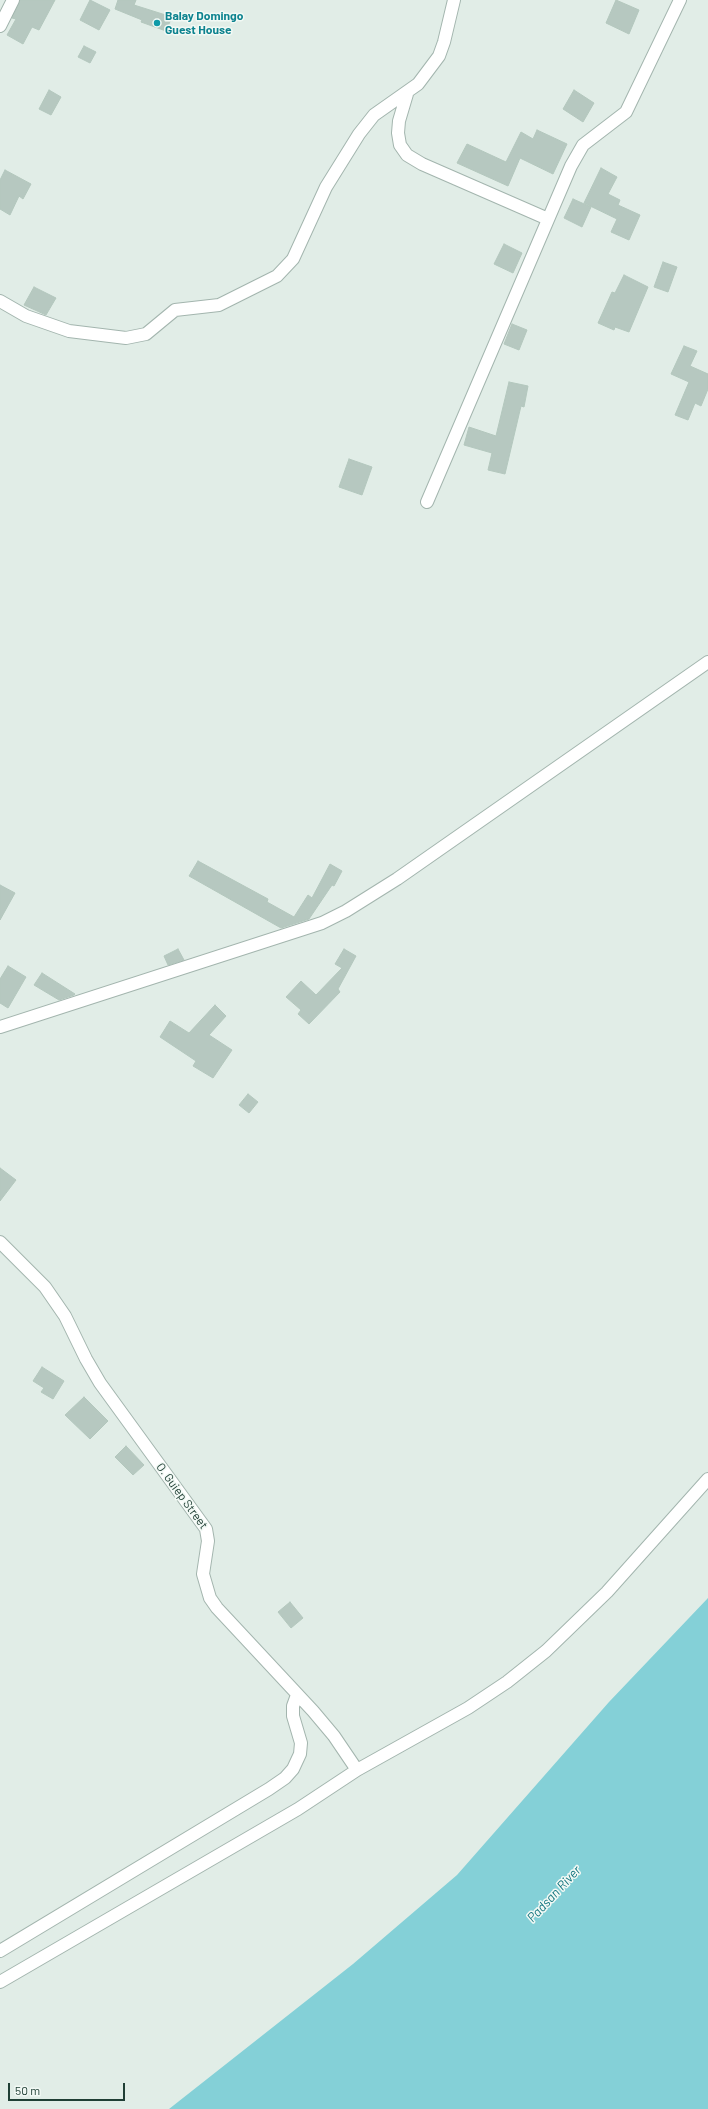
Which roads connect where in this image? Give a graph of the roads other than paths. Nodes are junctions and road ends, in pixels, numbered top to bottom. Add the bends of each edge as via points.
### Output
1 (13, 0) edge
2 (454, 0) edge
3 (680, 0) edge
4 (0, 26) edge
5 (408, 94) junction
6 (548, 219) junction
7 (0, 301) edge
8 (427, 502) dead end
9 (708, 662) edge
10 (0, 1027) edge
11 (0, 1242) edge
12 (708, 1479) edge
13 (297, 1694) junction
14 (357, 1770) junction
15 (0, 1951) edge
16 (0, 1982) edge

1 - 4 street
2 - 5 street via 439,56
3 - 6 street via 626,112 583,145
5 - 6 street via 399,121 398,133 400,145 407,155
5 - 7 street via 374,115 359,134 326,187 293,259 277,276 219,306 175,310 146,334 126,338 68,331 26,316
6 - 8 street
9 - 10 street via 346,912 322,923
11 - 13 street, O. Guiep Street via 45,1287 65,1316 100,1383 206,1529 208,1541 202,1574 210,1598
12 - 14 street via 607,1592 546,1652 468,1708
13 - 14 street, O. Guiep Street via 334,1736
13 - 15 street via 293,1716 301,1743 300,1754 293,1769 285,1778
14 - 16 street via 298,1809

